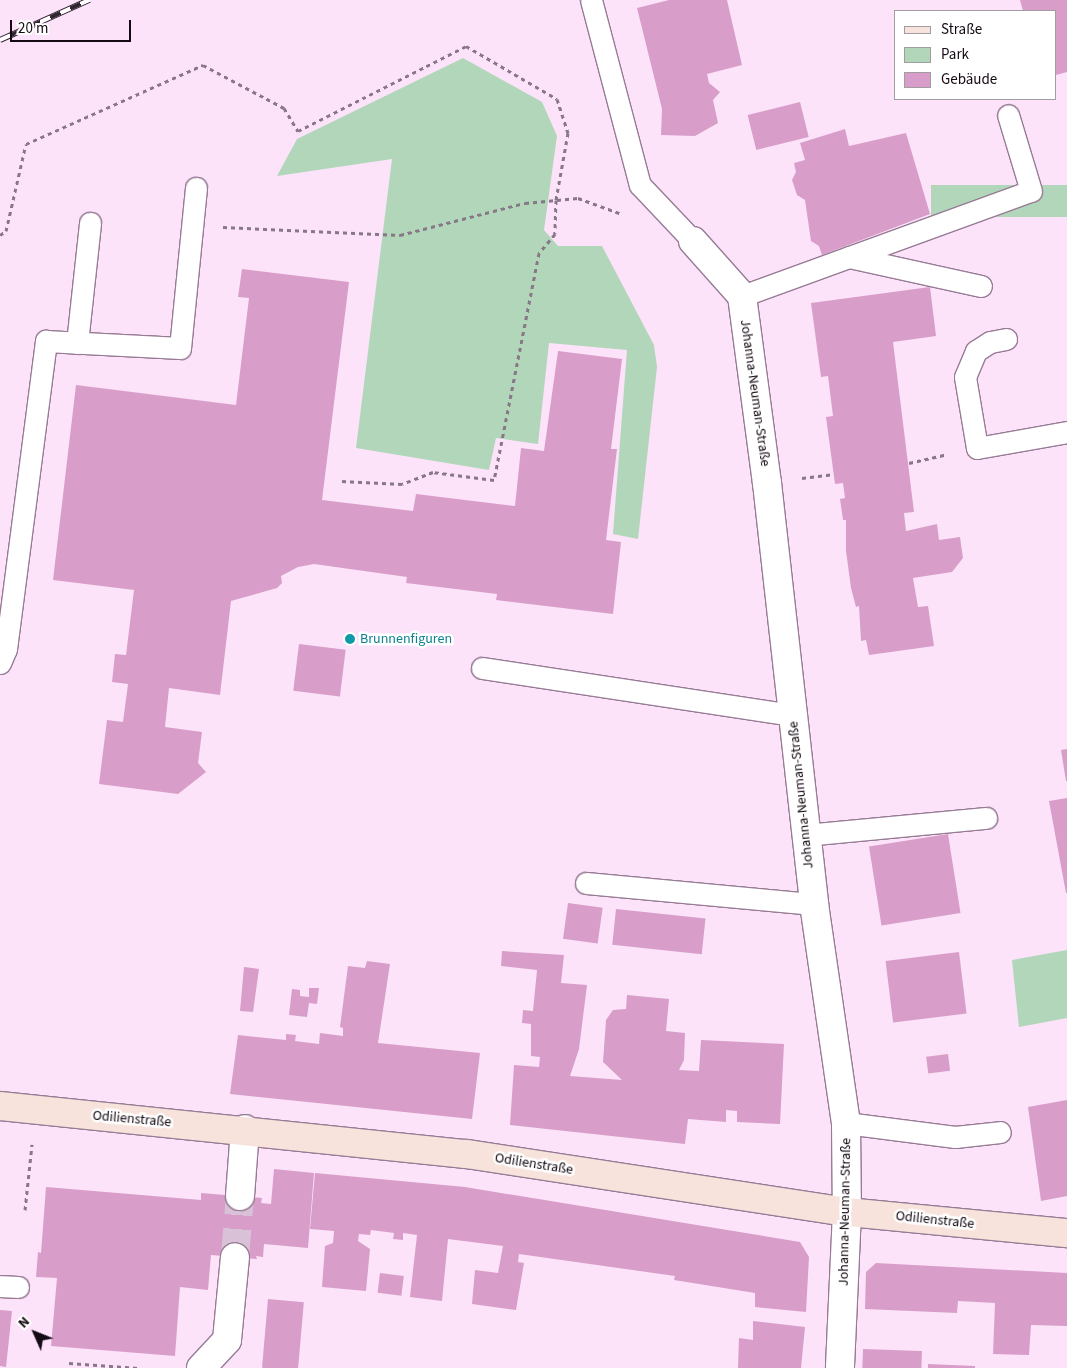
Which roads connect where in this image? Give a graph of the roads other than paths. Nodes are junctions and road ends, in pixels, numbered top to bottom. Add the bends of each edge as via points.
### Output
1 (591, 0) edge
2 (1008, 115) dead end
3 (196, 188) dead end
4 (90, 223) dead end
5 (693, 241) joint
6 (848, 257) junction
7 (982, 286) dead end
8 (742, 296) junction
9 (1006, 339) dead end
10 (77, 342) junction
11 (1067, 432) edge
12 (0, 663) edge
13 (482, 668) dead end
14 (792, 715) junction
15 (986, 818) dead end
16 (805, 834) junction
17 (586, 883) dead end
18 (814, 904) junction
19 (0, 1106) edge
20 (846, 1122) junction
21 (245, 1130) junction
22 (1000, 1132) dead end
23 (240, 1196) tunnel mouth
24 (848, 1212) junction
25 (1067, 1233) edge
26 (234, 1256) tunnel mouth
27 (201, 1368) edge
28 (840, 1368) edge

1 - 5 lane via 640,185
2 - 6 lane via 1031,190
3 - 10 lane via 180,348
4 - 10 lane
5 - 8 street
6 - 7 lane
6 - 8 lane
8 - 14 street, Johanna-Neuman-Straße via 767,483
9 - 11 lane via 990,342 976,352 965,377 977,448
10 - 12 lane via 46,341 6,649
13 - 14 lane
14 - 16 street, Johanna-Neuman-Straße
15 - 16 lane
16 - 18 street, Johanna-Neuman-Straße
17 - 18 lane
18 - 20 street, Johanna-Neuman-Straße
19 - 21 main road, Odilienstraße
20 - 22 lane via 955,1137
20 - 24 street, Johanna-Neuman-Straße
21 - 23 street
21 - 24 main road, Odilienstraße via 467,1154
24 - 25 main road, Odilienstraße
24 - 28 street, Johanna-Neuman-Straße
26 - 27 street via 227,1340

